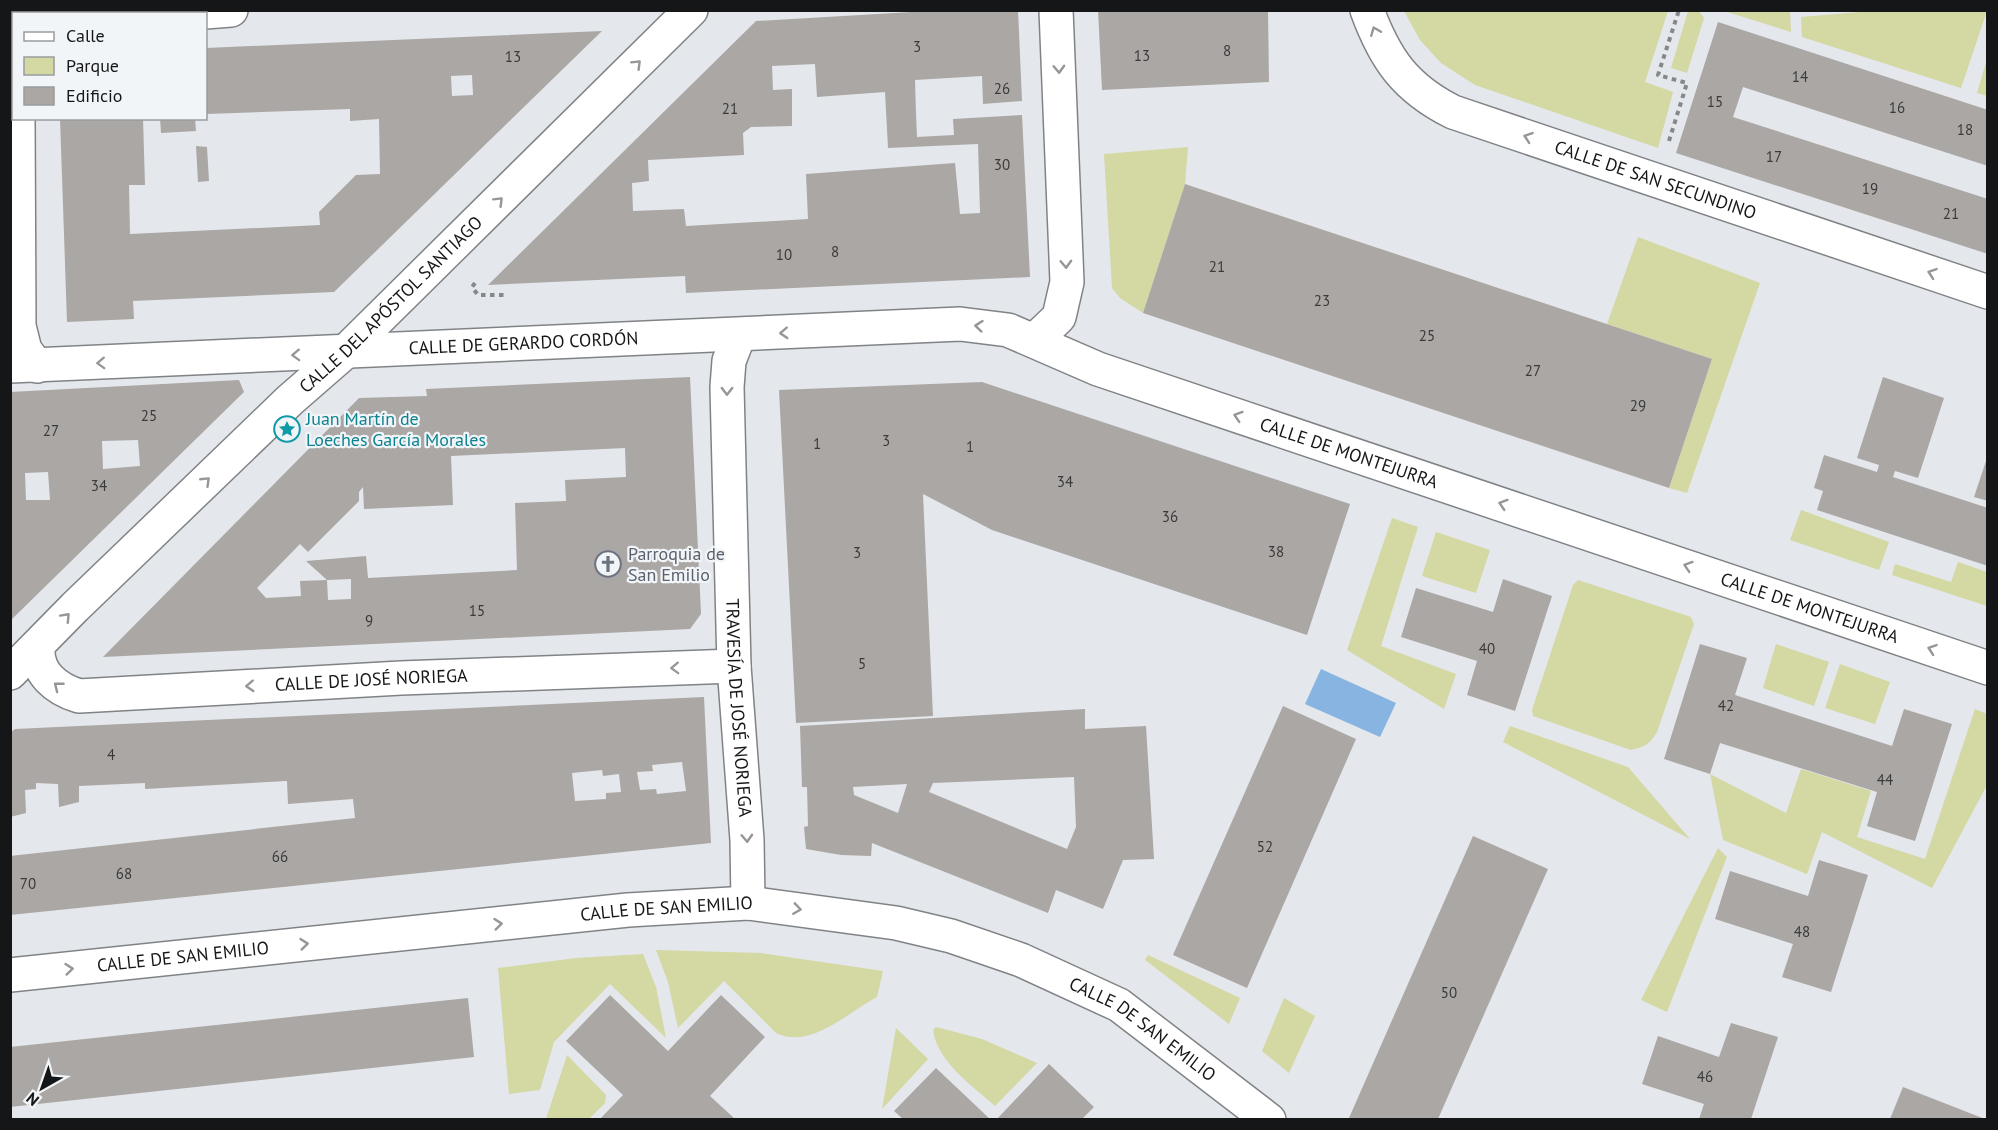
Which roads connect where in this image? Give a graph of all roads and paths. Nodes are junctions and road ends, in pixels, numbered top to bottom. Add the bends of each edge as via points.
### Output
1 (231, 10) edge
2 (692, 10) edge
3 (1056, 10) edge
4 (1367, 10) edge
5 (1679, 10) edge
6 (205, 12) edge
7 (18, 120) edge
8 (1668, 145) dead end
9 (481, 277) dead end
10 (1988, 292) edge
11 (507, 295) dead end
12 (739, 335) junction
13 (1035, 340) junction
14 (344, 354) junction
15 (24, 366) edge
16 (38, 647) junction
17 (734, 666) junction
18 (1988, 668) edge
19 (10, 673) edge
20 (748, 903) junction
21 (10, 975) edge
22 (1269, 1119) edge

1 - 6 street
14 -> 2 street, CALLE DEL APÓSTOL SANTIAGO
3 -> 13 street via 1067,282 1059,317
10 -> 4 street, CALLE DE SAN SECUNDINO via 1453,111 1428,99 1401,76 1377,39
5 - 8 path via 1658,75 1687,83
7 - 15 street via 19,326
9 - 11 path via 472,286 478,296
13 -> 12 street, CALLE DE GERARDO CORDÓN via 1008,330 960,324
12 - 14 street, CALLE DE GERARDO CORDÓN
12 -> 17 street, TRAVESÍA DE JOSÉ NORIEGA via 729,361 727,387
18 -> 13 street, CALLE DE MONTEJURRA via 1098,369
14 -> 15 street, CALLE DE GERARDO CORDÓN
16 -> 14 street, CALLE DEL APÓSTOL SANTIAGO via 290,400
17 -> 16 street, CALLE DE JOSÉ NORIEGA via 401,678 79,696 65,692 40,668
16 - 19 street, CALLE DEL APÓSTOL SANTIAGO
17 -> 20 street, TRAVESÍA DE JOSÉ NORIEGA
21 -> 20 street, CALLE DE SAN EMILIO via 627,910
20 -> 22 street, CALLE DE SAN EMILIO via 896,923 951,936 1021,960 1119,1005

